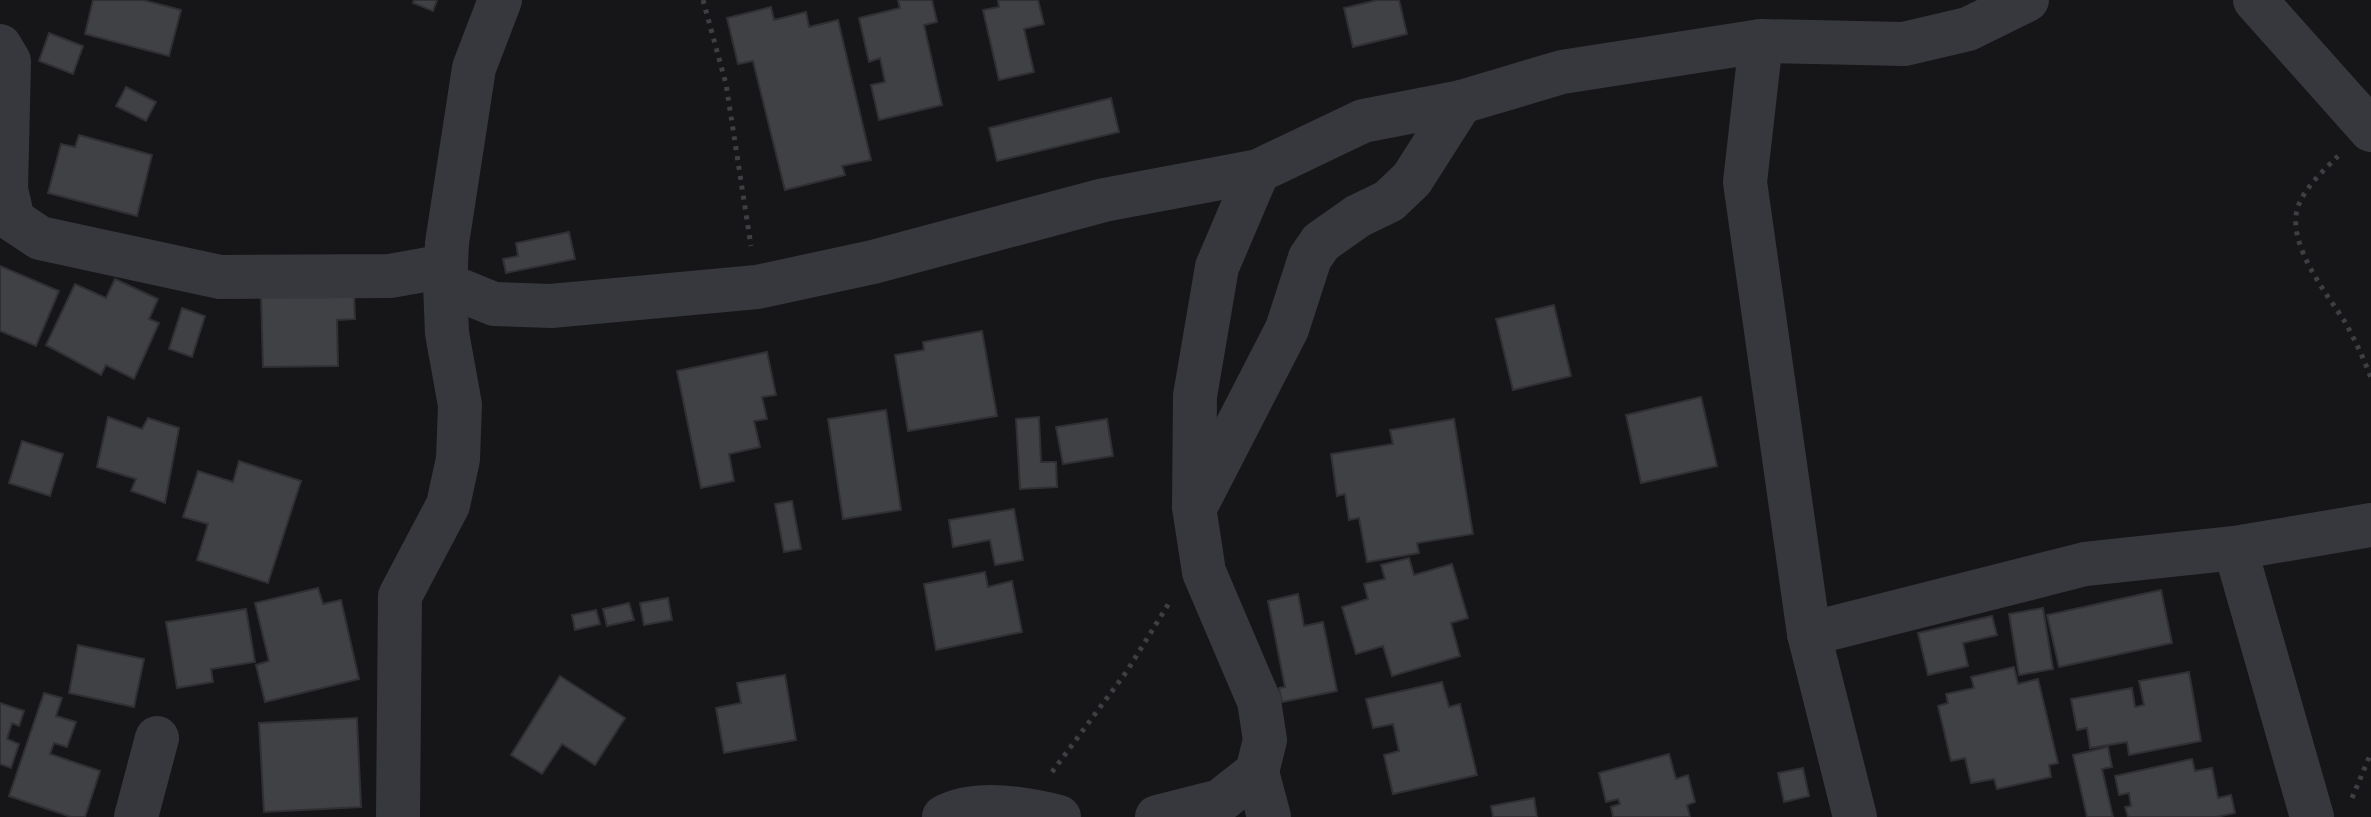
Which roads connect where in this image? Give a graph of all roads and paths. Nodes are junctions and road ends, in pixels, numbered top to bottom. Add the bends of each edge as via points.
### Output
1 (500, 0) edge
2 (703, 0) edge
3 (2027, 0) edge
4 (2255, 0) edge
5 (1761, 41) junction
6 (0, 46) edge
7 (1461, 102) junction
8 (2370, 128) edge
9 (1258, 171) junction
10 (445, 275) junction
11 (757, 287) junction
12 (2371, 378) edge
13 (1194, 507) junction
14 (2371, 525) edge
15 (2235, 548) junction
16 (1200, 552) junction
17 (1809, 634) junction
18 (157, 738) dead end
19 (2371, 753) edge
20 (1257, 772) junction
21 (2331, 810) edge
22 (1042, 813) edge
23 (136, 817) edge
24 (398, 817) edge
25 (944, 817) edge
26 (1157, 817) edge
27 (1269, 817) edge
28 (1855, 817) edge

1 - 10 street via 474,68
2 - 11 path via 726,84
3 - 5 street via 1968,29 1904,44
4 - 8 street
5 - 7 street via 1562,72
5 - 17 street via 1745,182
6 - 10 street via 9,61 6,189 13,220 40,238 220,277
7 - 9 street via 1363,121
7 - 13 street via 1412,179 1389,201 1321,242 1310,258 1287,329
8 - 12 path via 2320,174 2296,214 2312,272 2354,338
9 - 11 street via 1104,200
9 - 13 street via 1217,267 1195,396
10 - 11 street via 494,304 551,306
10 - 24 street via 447,333 460,405 458,459 448,505 400,596
13 - 16 street
14 - 15 street
15 - 17 street via 2085,564
15 - 21 street
16 - 20 street via 1259,701 1265,740
16 - 22 path
17 - 28 street
18 - 23 street
19 - 21 path
20 - 26 street via 1220,801
20 - 27 street
22 - 25 street via 958,810

